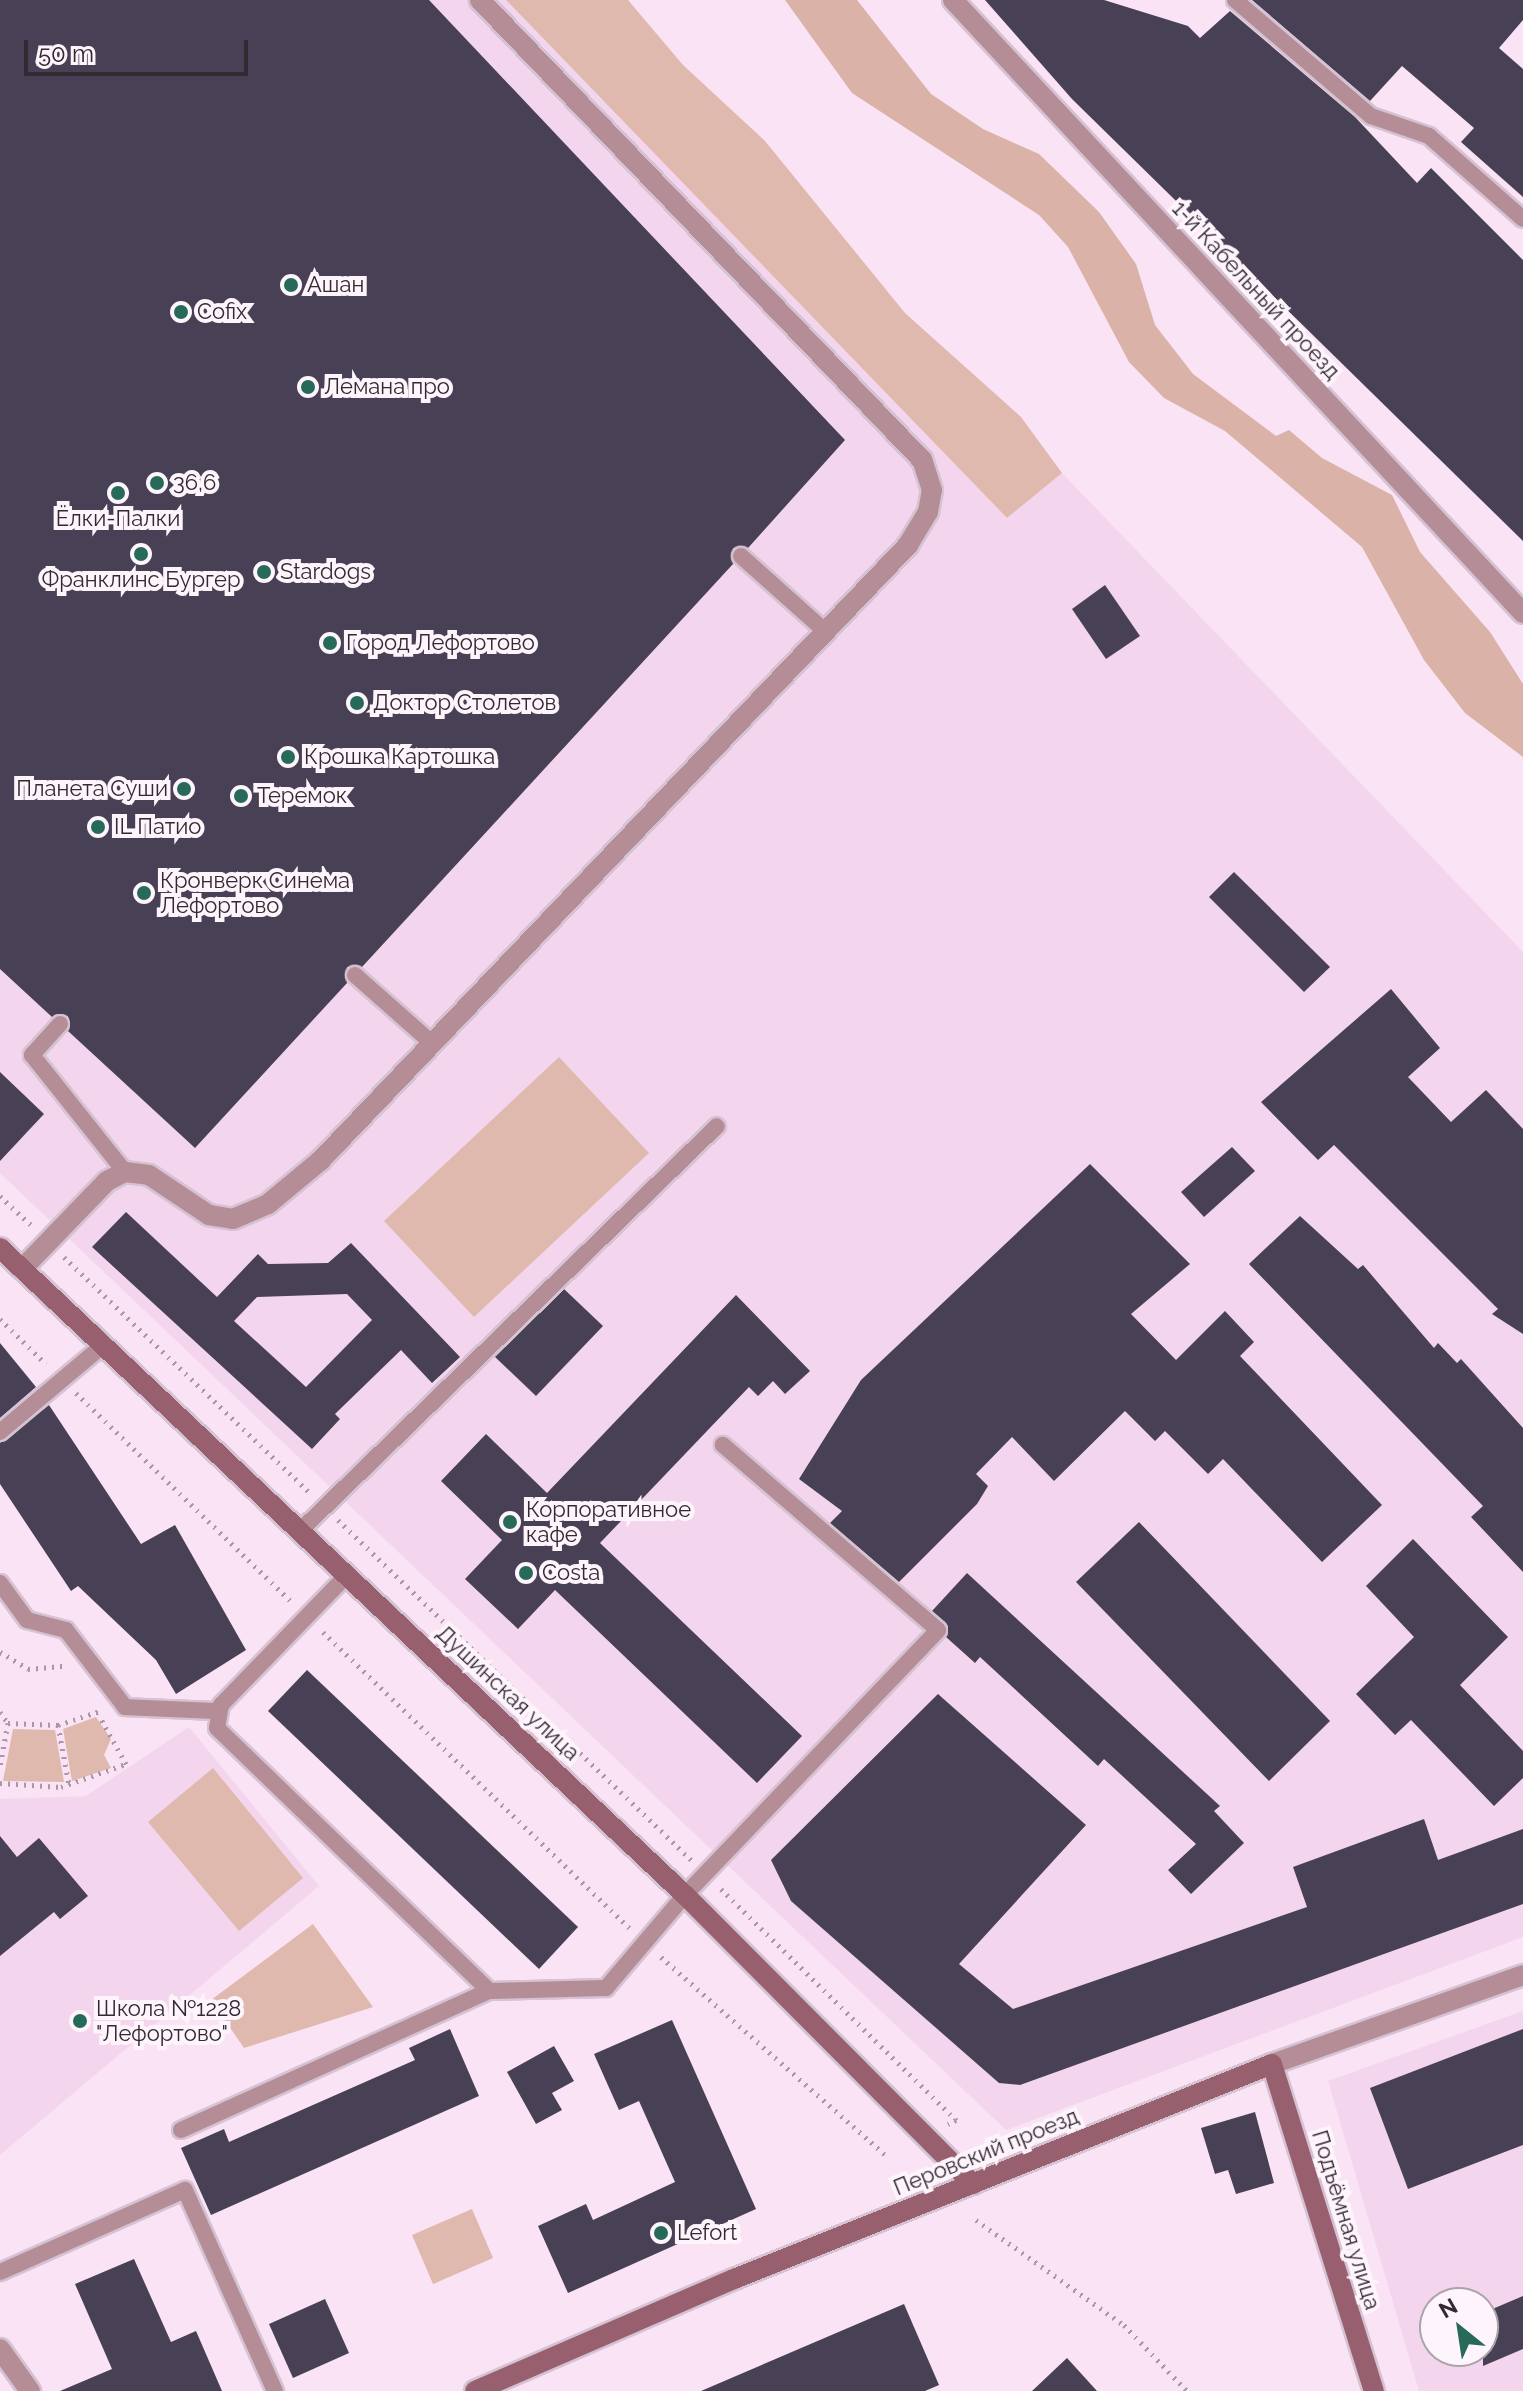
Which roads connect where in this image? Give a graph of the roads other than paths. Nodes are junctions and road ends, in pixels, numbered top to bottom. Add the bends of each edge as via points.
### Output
1 (480, 0) edge
2 (953, 0) edge
3 (1235, 0) edge
4 (1523, 219) edge
5 (741, 556) dead end
6 (1523, 613) edge
7 (825, 631) junction
8 (355, 975) dead end
9 (60, 1024) dead end
10 (433, 1044) junction
11 (717, 1126) dead end
12 (125, 1172) junction
13 (0, 1248) edge
14 (22, 1269) junction
15 (102, 1346) junction
16 (0, 1432) edge
17 (723, 1445) dead end
18 (300, 1531) junction
19 (347, 1575) junction
20 (0, 1583) edge
21 (218, 1711) junction
22 (685, 1895) junction
23 (1523, 1975) edge
24 (489, 1991) junction
25 (1272, 2064) junction
26 (181, 2130) dead end
27 (973, 2184) junction
28 (0, 2272) edge
29 (0, 2349) edge
30 (30, 2391) edge
31 (275, 2391) edge
32 (475, 2391) edge
33 (1374, 2391) edge

1 - 7 street via 922,460 932,490 928,512 908,545
2 - 6 street, 1-й Кабельный проезд
3 - 4 lane via 1371,116 1429,136
5 - 7 lane
7 - 10 street
8 - 10 lane
9 - 12 lane via 32,1055
10 - 12 street via 320,1161 268,1204 233,1219 209,1215 149,1175
11 - 18 lane
12 - 14 street via 107,1181
13 - 14 street, Душинская улица
14 - 15 street, Душинская улица
15 - 16 lane
15 - 18 street, Душинская улица
17 - 22 lane via 938,1630
18 - 19 street, Душинская улица
19 - 21 lane
19 - 22 street, Душинская улица
20 - 21 lane via 27,1620 66,1630 116,1700 138,1711
21 - 24 lane via 221,1737
22 - 24 lane via 606,1988
22 - 27 street, Душинская улица
23 - 25 street, Перовский проезд
24 - 26 lane
25 - 27 street, Перовский проезд
25 - 33 street, Подъёмная улица
27 - 32 street, Перовский проезд
28 - 31 lane via 185,2190
29 - 30 street

